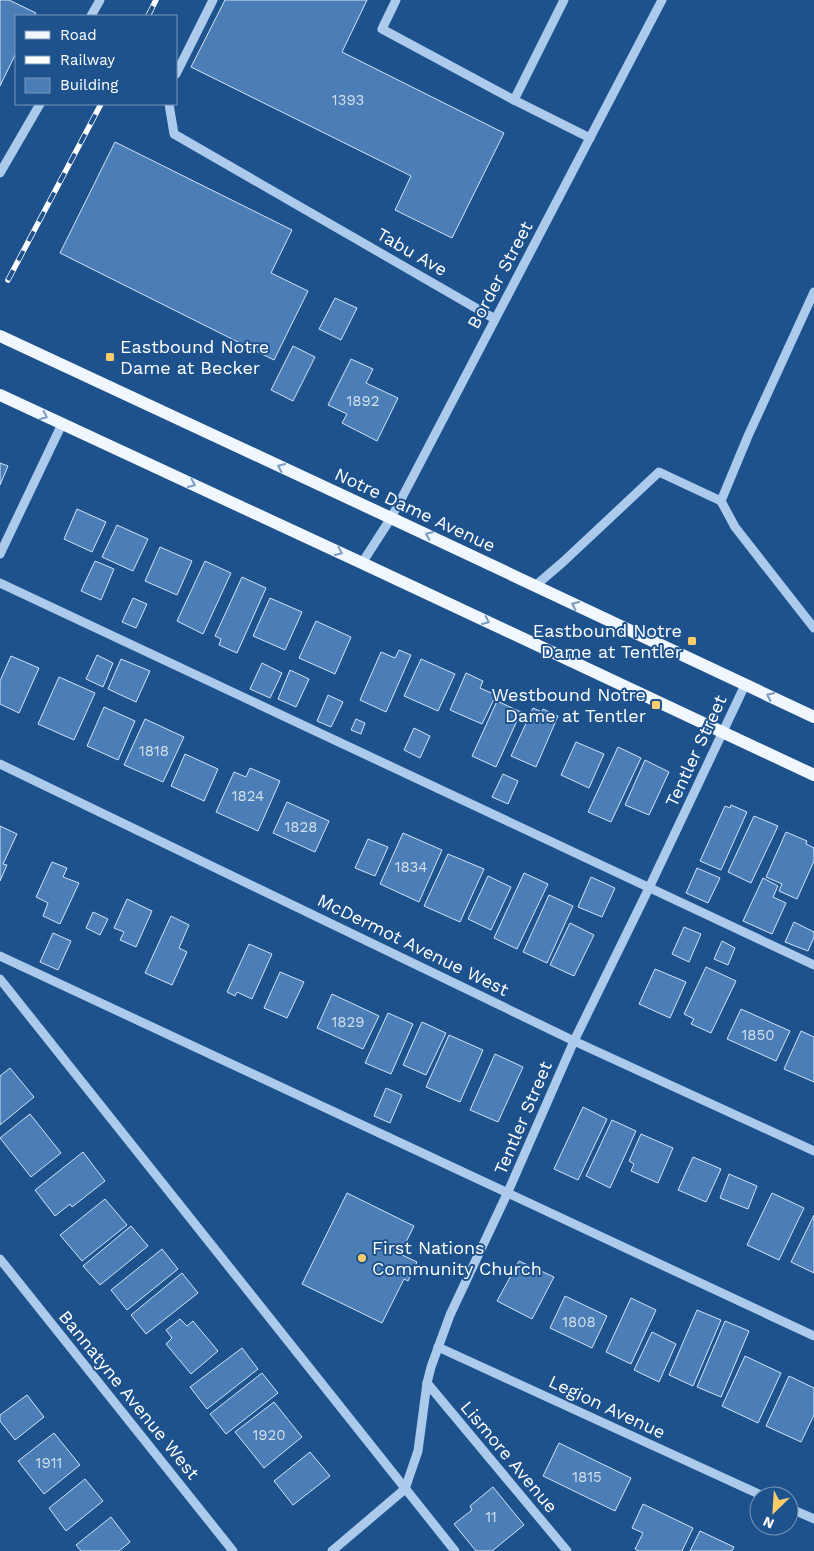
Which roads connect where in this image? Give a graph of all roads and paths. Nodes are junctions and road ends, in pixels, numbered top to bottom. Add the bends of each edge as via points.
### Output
1 (100, 0) edge
2 (214, 0) edge
3 (396, 0) edge
4 (564, 0) edge
5 (662, 0) edge
6 (92, 15) edge
7 (178, 70) edge
8 (514, 100) junction
9 (39, 105) edge
10 (169, 105) edge
11 (590, 138) junction
12 (0, 173) edge
13 (814, 292) edge
14 (495, 319) junction
15 (0, 336) edge
16 (0, 395) edge
17 (62, 424) junction
18 (721, 501) junction
19 (391, 518) junction
20 (0, 554) edge
21 (362, 563) junction
22 (0, 583) edge
23 (535, 586) junction
24 (814, 628) edge
25 (745, 685) junction
26 (814, 717) edge
27 (723, 733) junction
28 (0, 764) edge
29 (814, 775) edge
30 (649, 888) junction
31 (0, 956) edge
32 (814, 965) edge
33 (0, 979) edge
34 (574, 1041) junction
35 (814, 1151) edge
36 (507, 1194) junction
37 (0, 1259) edge
38 (814, 1336) edge
39 (438, 1347) junction
40 (427, 1383) junction
41 (405, 1489) junction
42 (749, 1490) edge
43 (799, 1512) edge
44 (814, 1519) edge
45 (232, 1551) edge
46 (332, 1551) edge
47 (455, 1551) edge
48 (567, 1551) edge

1 - 6 street
2 - 7 street
3 - 8 street via 382,29
4 - 8 street
5 - 11 street, Border Street
8 - 11 street
9 - 12 street
10 - 14 street, Tabu Ave via 174,134
11 - 14 street, Border Street
13 - 18 street
14 - 19 street, Border Street
19 -> 15 main road, Notre Dame Avenue
16 -> 17 main road
17 - 20 street
17 -> 21 main road
18 - 23 street via 659,472
18 - 24 street via 734,527
19 - 21 street, Border Street
23 -> 19 main road, Notre Dame Avenue
21 -> 27 main road
22 - 30 street
25 -> 23 main road, Notre Dame Avenue
26 -> 25 main road, Notre Dame Avenue
25 - 27 street, Tentler Street
27 - 29 main road
27 - 30 street, Tentler Street
28 - 34 street, McDermot Avenue West
30 - 32 street
30 - 34 street, Tentler Street
31 - 36 street
33 - 41 street
34 - 35 street, McDermot Avenue West
34 - 36 street, Tentler Street
36 - 38 street
36 - 39 street, Tentler Street
37 - 45 street, Bannatyne Avenue West
39 - 40 street, Tentler Street
39 - 42 street, Legion Avenue
40 - 41 street, Tentler Street via 418,1451
40 - 48 street, Lismore Avenue
41 - 46 street
41 - 47 street
43 - 44 street

